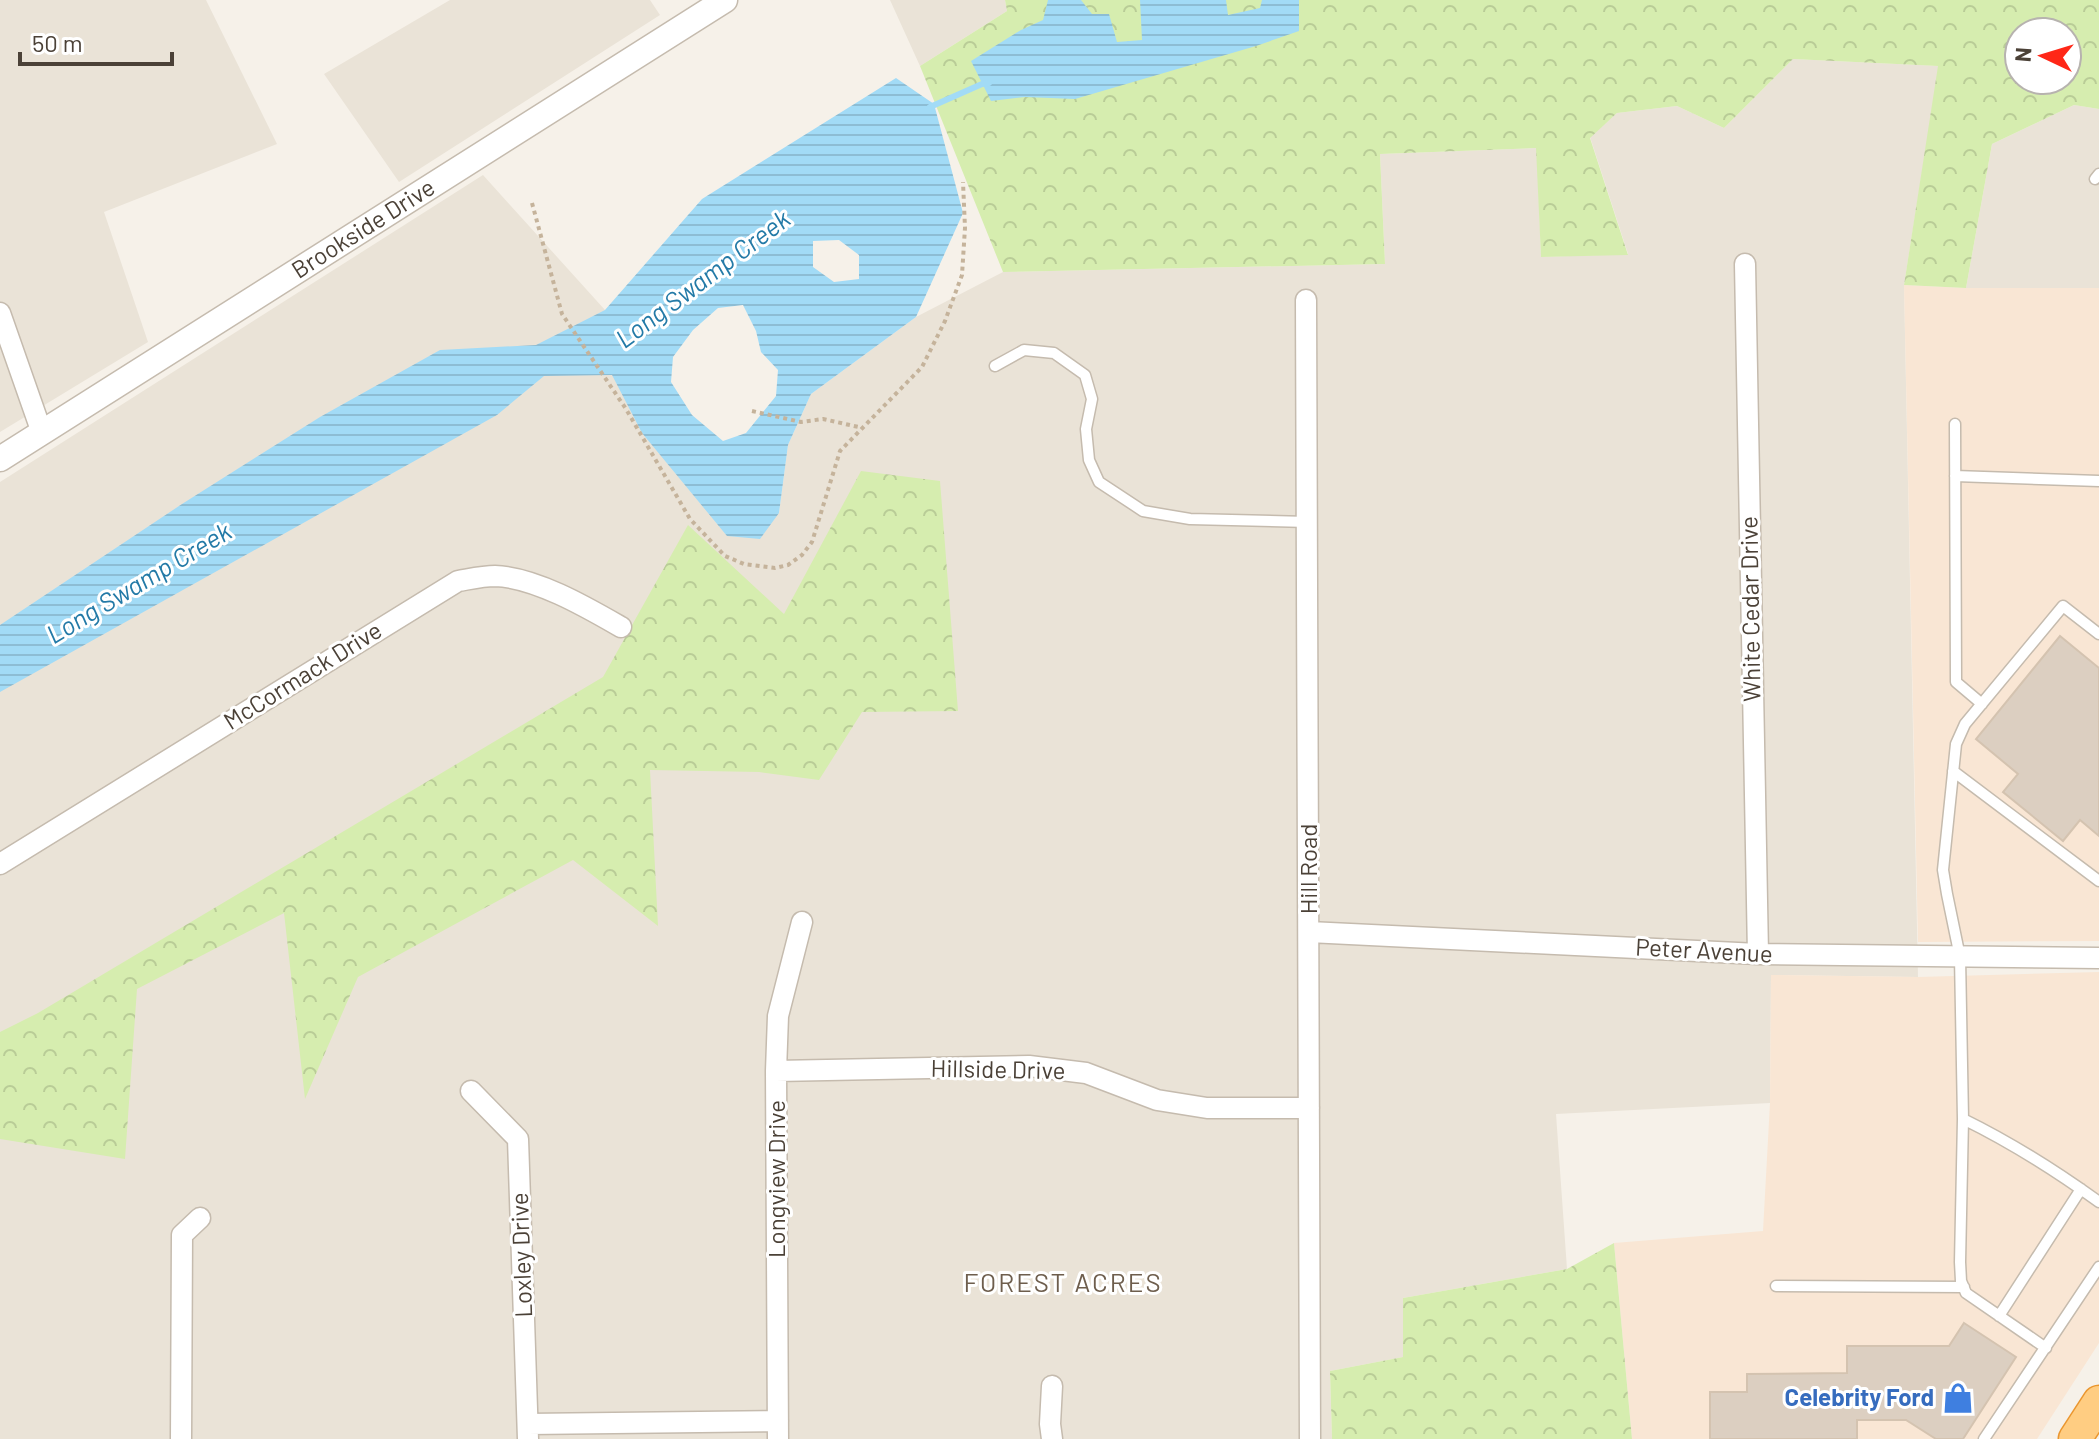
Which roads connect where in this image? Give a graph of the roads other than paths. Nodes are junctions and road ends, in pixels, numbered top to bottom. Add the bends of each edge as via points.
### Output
1 (725, 0) edge
2 (699, 7) edge
3 (1745, 264) dead end
4 (1306, 300) dead end
5 (0, 313) edge
6 (995, 366) dead end
7 (1955, 424) dead end
8 (42, 433) junction
9 (0, 459) edge
10 (1955, 476) junction
11 (2099, 481) edge
12 (1308, 522) junction
13 (621, 627) dead end
14 (2099, 634) edge
15 (1982, 704) junction
16 (1953, 771) junction
17 (0, 864) edge
18 (2099, 881) edge
19 (802, 922) dead end
20 (1309, 932) junction
21 (1758, 954) junction
22 (1960, 957) junction
23 (2099, 958) edge
24 (776, 1071) junction
25 (471, 1091) dead end
26 (1309, 1108) junction
27 (1963, 1119) junction
28 (2081, 1189) junction
29 (2099, 1202) edge
30 (200, 1218) dead end
31 (2099, 1267) edge
32 (1776, 1286) dead end
33 (1964, 1287) junction
34 (1999, 1316) junction
35 (2046, 1348) junction
36 (1052, 1386) dead end
37 (2099, 1402) edge
38 (778, 1430) edge
39 (528, 1432) edge
40 (181, 1439) edge
41 (1052, 1439) edge
42 (1310, 1439) edge
43 (1984, 1439) edge
44 (2075, 1439) edge

1 - 2 street, Brookside Drive
2 - 8 street, Brookside Drive
3 - 21 street, White Cedar Drive
4 - 12 street, Hill Road
5 - 8 street
6 - 12 lane via 1024,350 1054,353 1085,375 1092,399 1086,429 1089,460 1099,482 1143,511 1190,519
7 - 10 lane
8 - 9 street, Brookside Drive
10 - 11 lane
10 - 15 lane via 1956,682
12 - 20 street, Hill Road
13 - 17 street, McCormack Drive via 573,600 515,579 458,581
14 - 15 lane via 2063,606
15 - 16 lane via 1956,744
16 - 18 lane
16 - 22 lane via 1943,870
19 - 24 street, Longview Drive via 778,1016
20 - 21 street, Peter Avenue
20 - 26 street, Hill Road
21 - 22 street, Peter Avenue
22 - 23 street, Peter Avenue
22 - 27 lane
24 - 26 street, Hillside Drive via 1029,1066 1086,1073 1157,1100 1207,1108
24 - 38 street, Longview Drive
25 - 39 street, Loxley Drive via 518,1139
26 - 42 street, Hill Road
27 - 28 lane
27 - 33 lane
28 - 29 lane
28 - 34 lane
30 - 40 street via 182,1235
31 - 35 lane
32 - 33 lane
33 - 34 lane
34 - 35 lane
35 - 43 lane
36 - 41 street
37 - 44 highway
38 - 39 street

